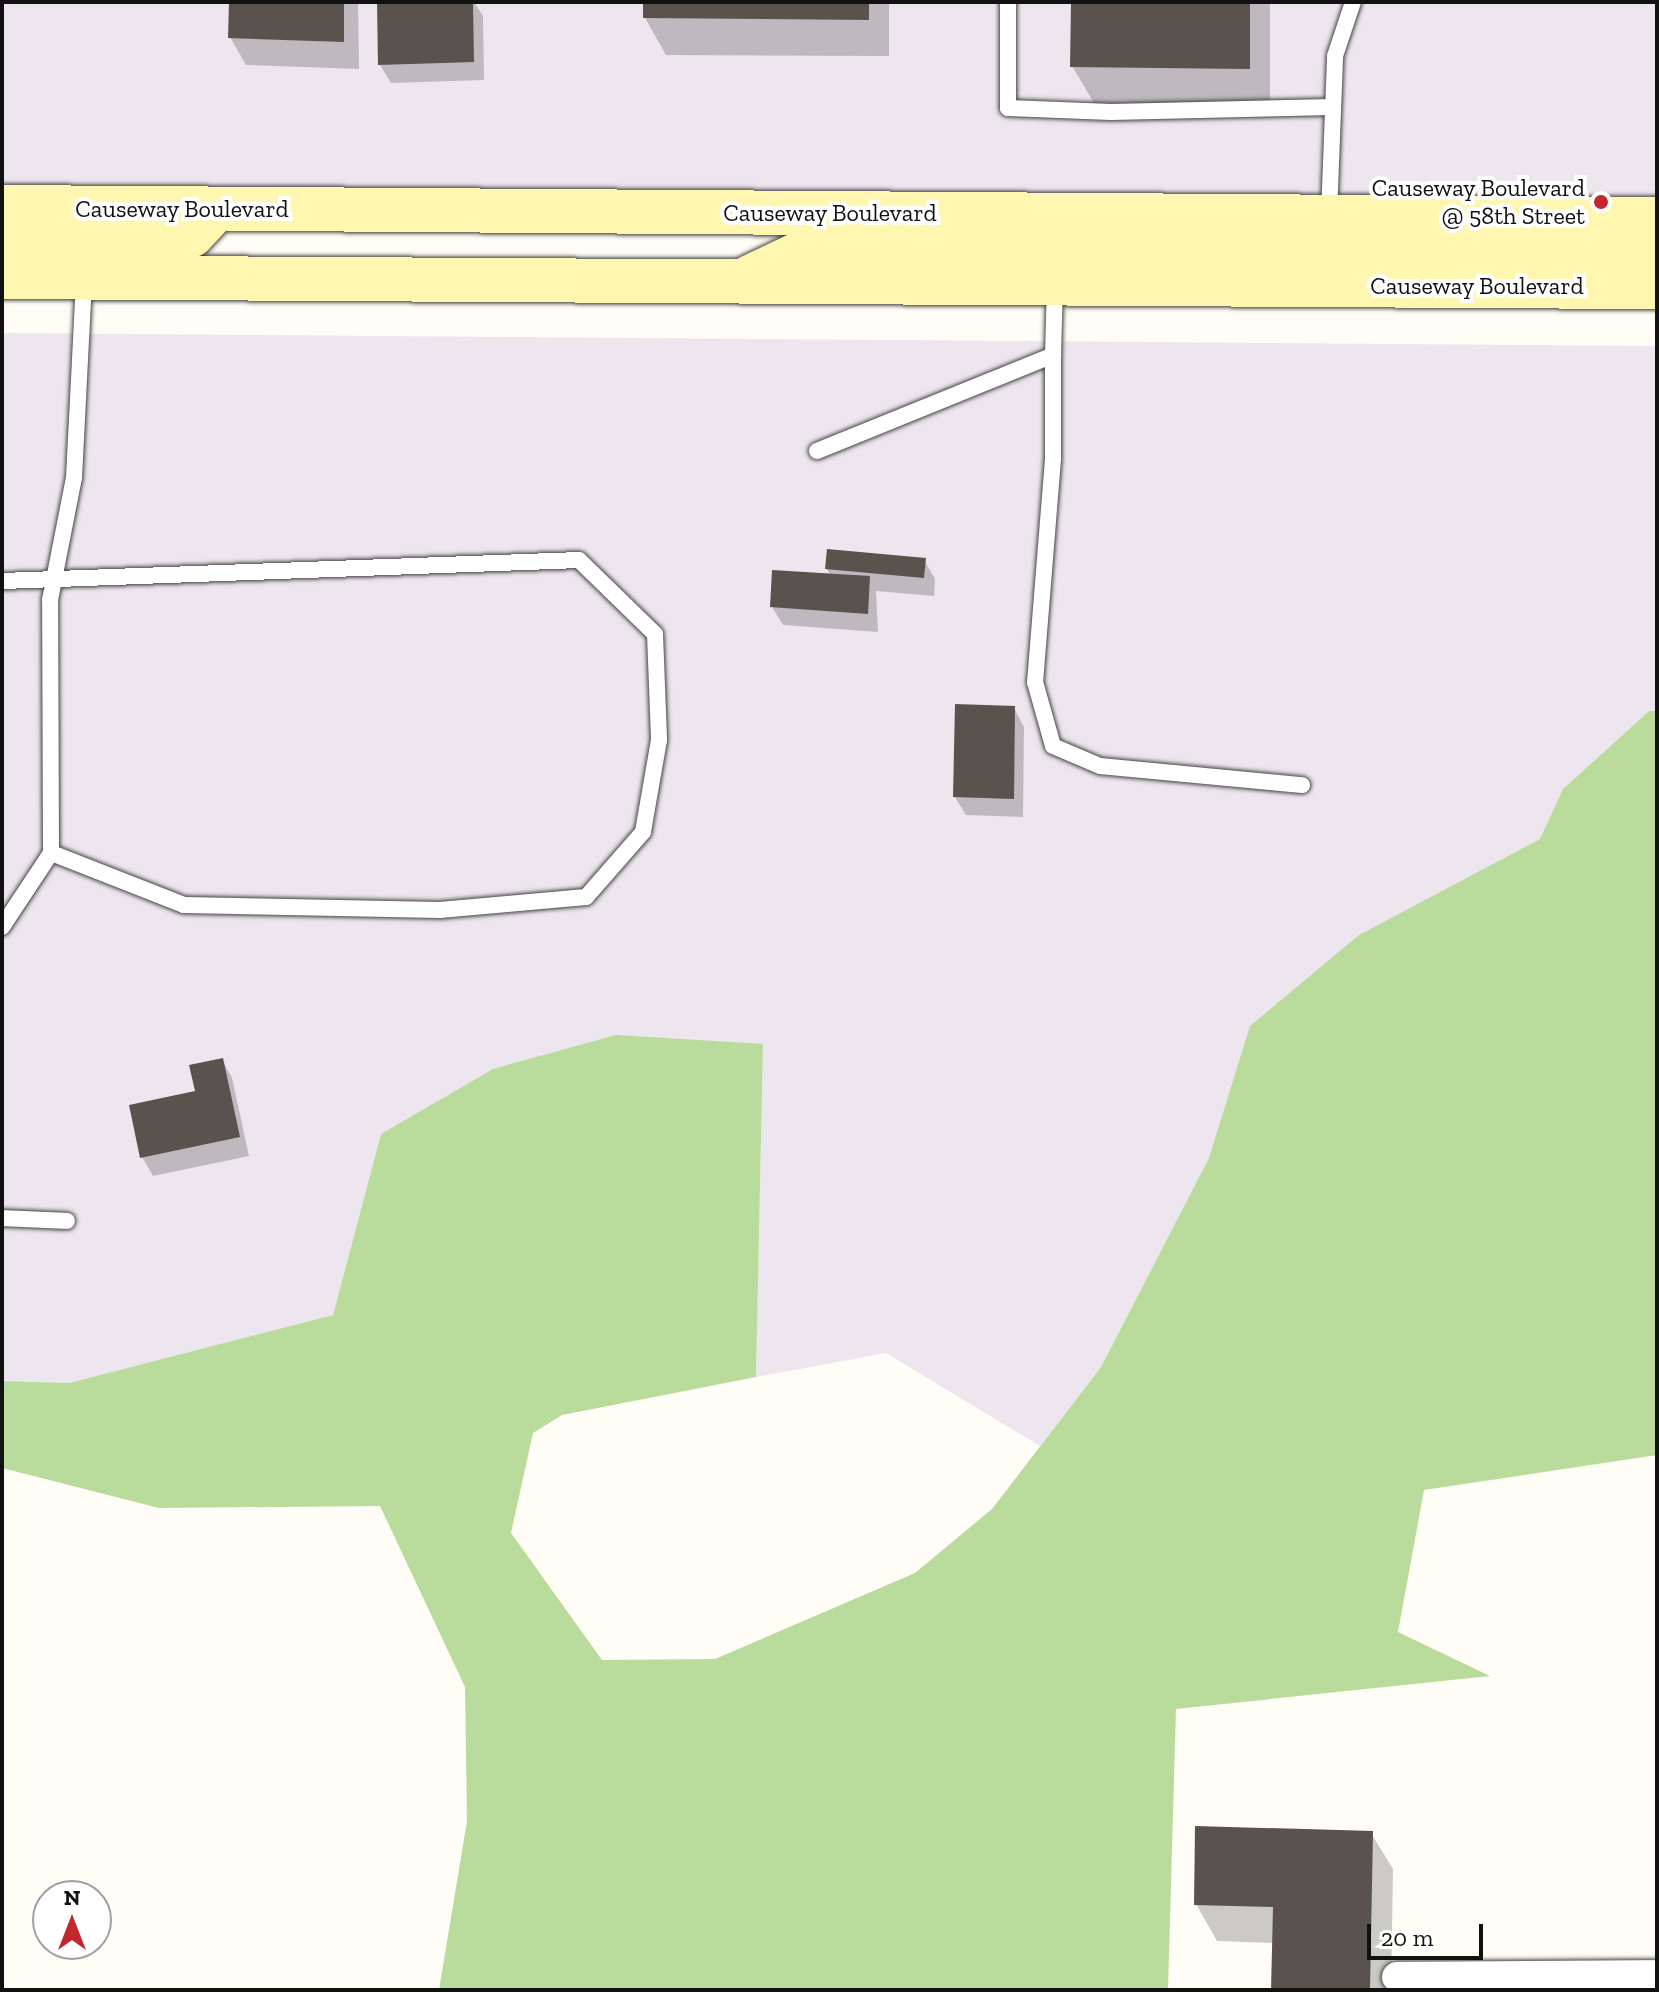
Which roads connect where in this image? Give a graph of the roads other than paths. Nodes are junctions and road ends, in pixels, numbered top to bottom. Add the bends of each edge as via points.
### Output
1 (1008, 2) edge
2 (1353, 2) edge
3 (1332, 107) junction
4 (2, 207) edge
5 (216, 209) junction
6 (1329, 217) junction
7 (1657, 219) edge
8 (2, 241) edge
9 (1657, 253) edge
10 (2, 277) edge
11 (84, 278) junction
12 (741, 282) junction
13 (1055, 284) junction
14 (1657, 287) edge
15 (1053, 355) junction
16 (817, 451) dead end
17 (2, 581) edge
18 (53, 582) junction
19 (1302, 785) dead end
20 (51, 853) junction
21 (2, 927) edge
22 (2, 1218) edge
23 (67, 1221) dead end
24 (1657, 1975) edge
25 (1397, 1977) dead end

1 - 3 lane via 1008,108 1111,112
2 - 3 lane via 1335,56
3 - 6 lane
4 - 5 main road, Causeway Boulevard
5 - 6 main road, Causeway Boulevard
5 - 8 main road via 192,235 180,238
6 - 7 main road, Causeway Boulevard
9 - 12 main road via 811,248
10 - 11 main road, Causeway Boulevard
11 - 12 main road, Causeway Boulevard
11 - 18 lane via 74,478
12 - 13 main road, Causeway Boulevard
13 - 14 main road, Causeway Boulevard
13 - 15 lane
15 - 16 lane
15 - 19 lane via 1053,459 1035,682 1053,746 1100,766
17 - 18 lane
18 - 20 lane
18 - 20 lane via 579,560 655,634 659,740 643,832 586,897 440,910 184,905
20 - 21 lane
22 - 23 lane
24 - 25 street

